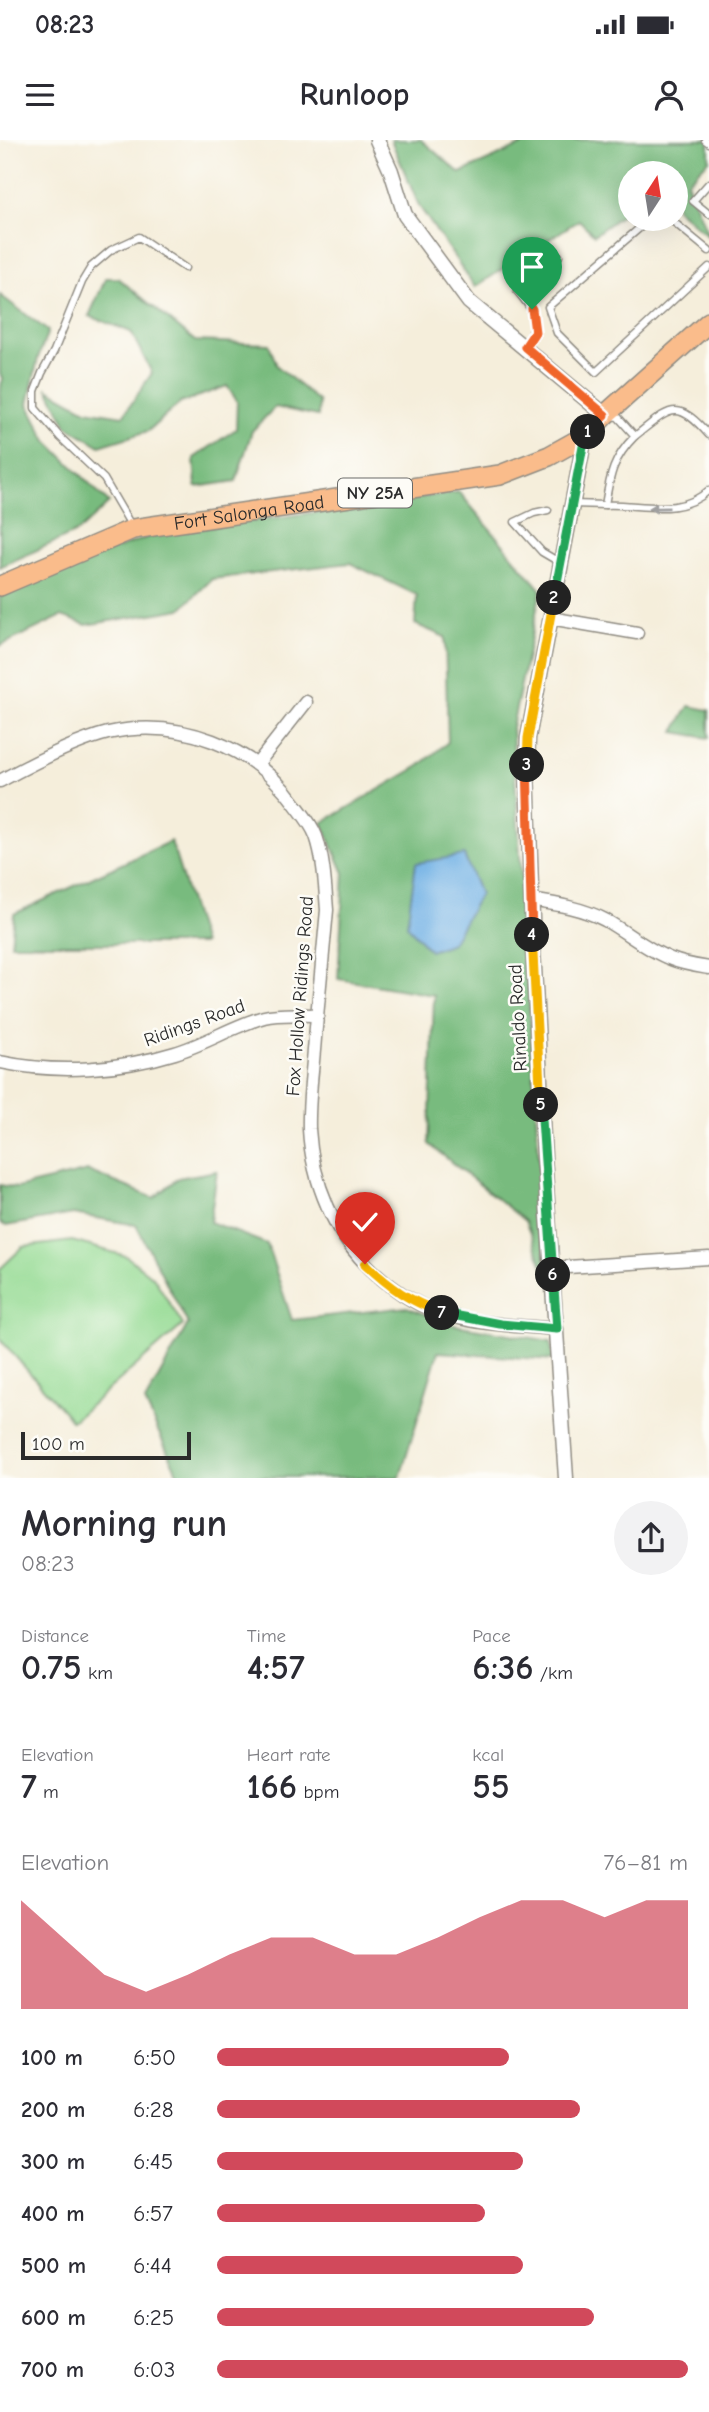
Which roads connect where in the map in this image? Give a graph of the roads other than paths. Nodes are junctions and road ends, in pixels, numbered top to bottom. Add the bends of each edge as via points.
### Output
1 (377, 140) edge
2 (705, 140) edge
3 (709, 144) edge
4 (709, 183) edge
5 (709, 214) edge
6 (636, 231) edge
7 (685, 231) edge
8 (709, 251) edge
9 (559, 256) dead end
10 (709, 267) edge
11 (185, 268) dead end
12 (709, 322) edge
13 (525, 347) junction
14 (605, 415) junction
15 (709, 435) edge
16 (585, 436) junction
17 (635, 436) junction
18 (709, 491) edge
19 (572, 504) junction
20 (605, 505) junction
21 (548, 510) dead end
22 (133, 529) junction
23 (561, 562) junction
24 (0, 586) edge
25 (550, 618) junction
26 (637, 633) dead end
27 (306, 702) dead end
28 (258, 763) junction
29 (0, 781) edge
30 (531, 900) junction
31 (709, 968) edge
32 (317, 1015) junction
33 (0, 1062) edge
34 (709, 1258) edge
35 (552, 1268) junction
36 (557, 1329) junction
37 (566, 1478) edge

1 - 13 street via 405,215 469,302
2 - 3 lane
4 - 5 lane via 693,201
6 - 10 lane via 548,307 557,333 596,372
7 - 8 lane
9 - 13 lane via 517,291 532,309 535,332
11 - 22 lane via 139,237 111,250 82,282 35,391 35,408 104,479
12 - 14 main road, Fort Salonga Road / NY 25A
13 - 14 street
14 - 16 main road, Fort Salonga Road / NY 25A
14 - 17 lane via 618,417
15 - 17 lane via 694,418 667,411
16 - 19 street, Rinaldo Road
16 - 22 main road, Fort Salonga Road / NY 25A via 500,475
17 - 20 lane via 614,464
18 -> 20 lane via 700,499 670,508
19 - 20 lane
19 - 23 street, Rinaldo Road
21 - 23 lane via 515,522 542,552
22 - 24 main road, Fort Salonga Road / NY 25A
23 - 25 street, Rinaldo Road
25 - 26 street
25 - 30 street, Rinaldo Road via 528,748
27 - 28 street
28 - 29 street, Fox Hollow Ridings Road via 211,740 144,729 107,734
28 - 32 street, Fox Hollow Ridings Road via 285,789 316,835 327,910
30 - 31 street via 563,905 605,920 672,960
30 - 35 street, Rinaldo Road
32 - 33 street, Ridings Road via 267,1017 141,1062 57,1068
32 - 36 street, Fox Hollow Ridings Road via 309,1127 314,1167 341,1232 365,1264 412,1302 450,1316
34 - 35 street
35 - 36 street, Rinaldo Road
36 - 37 street, Rinaldo Road

